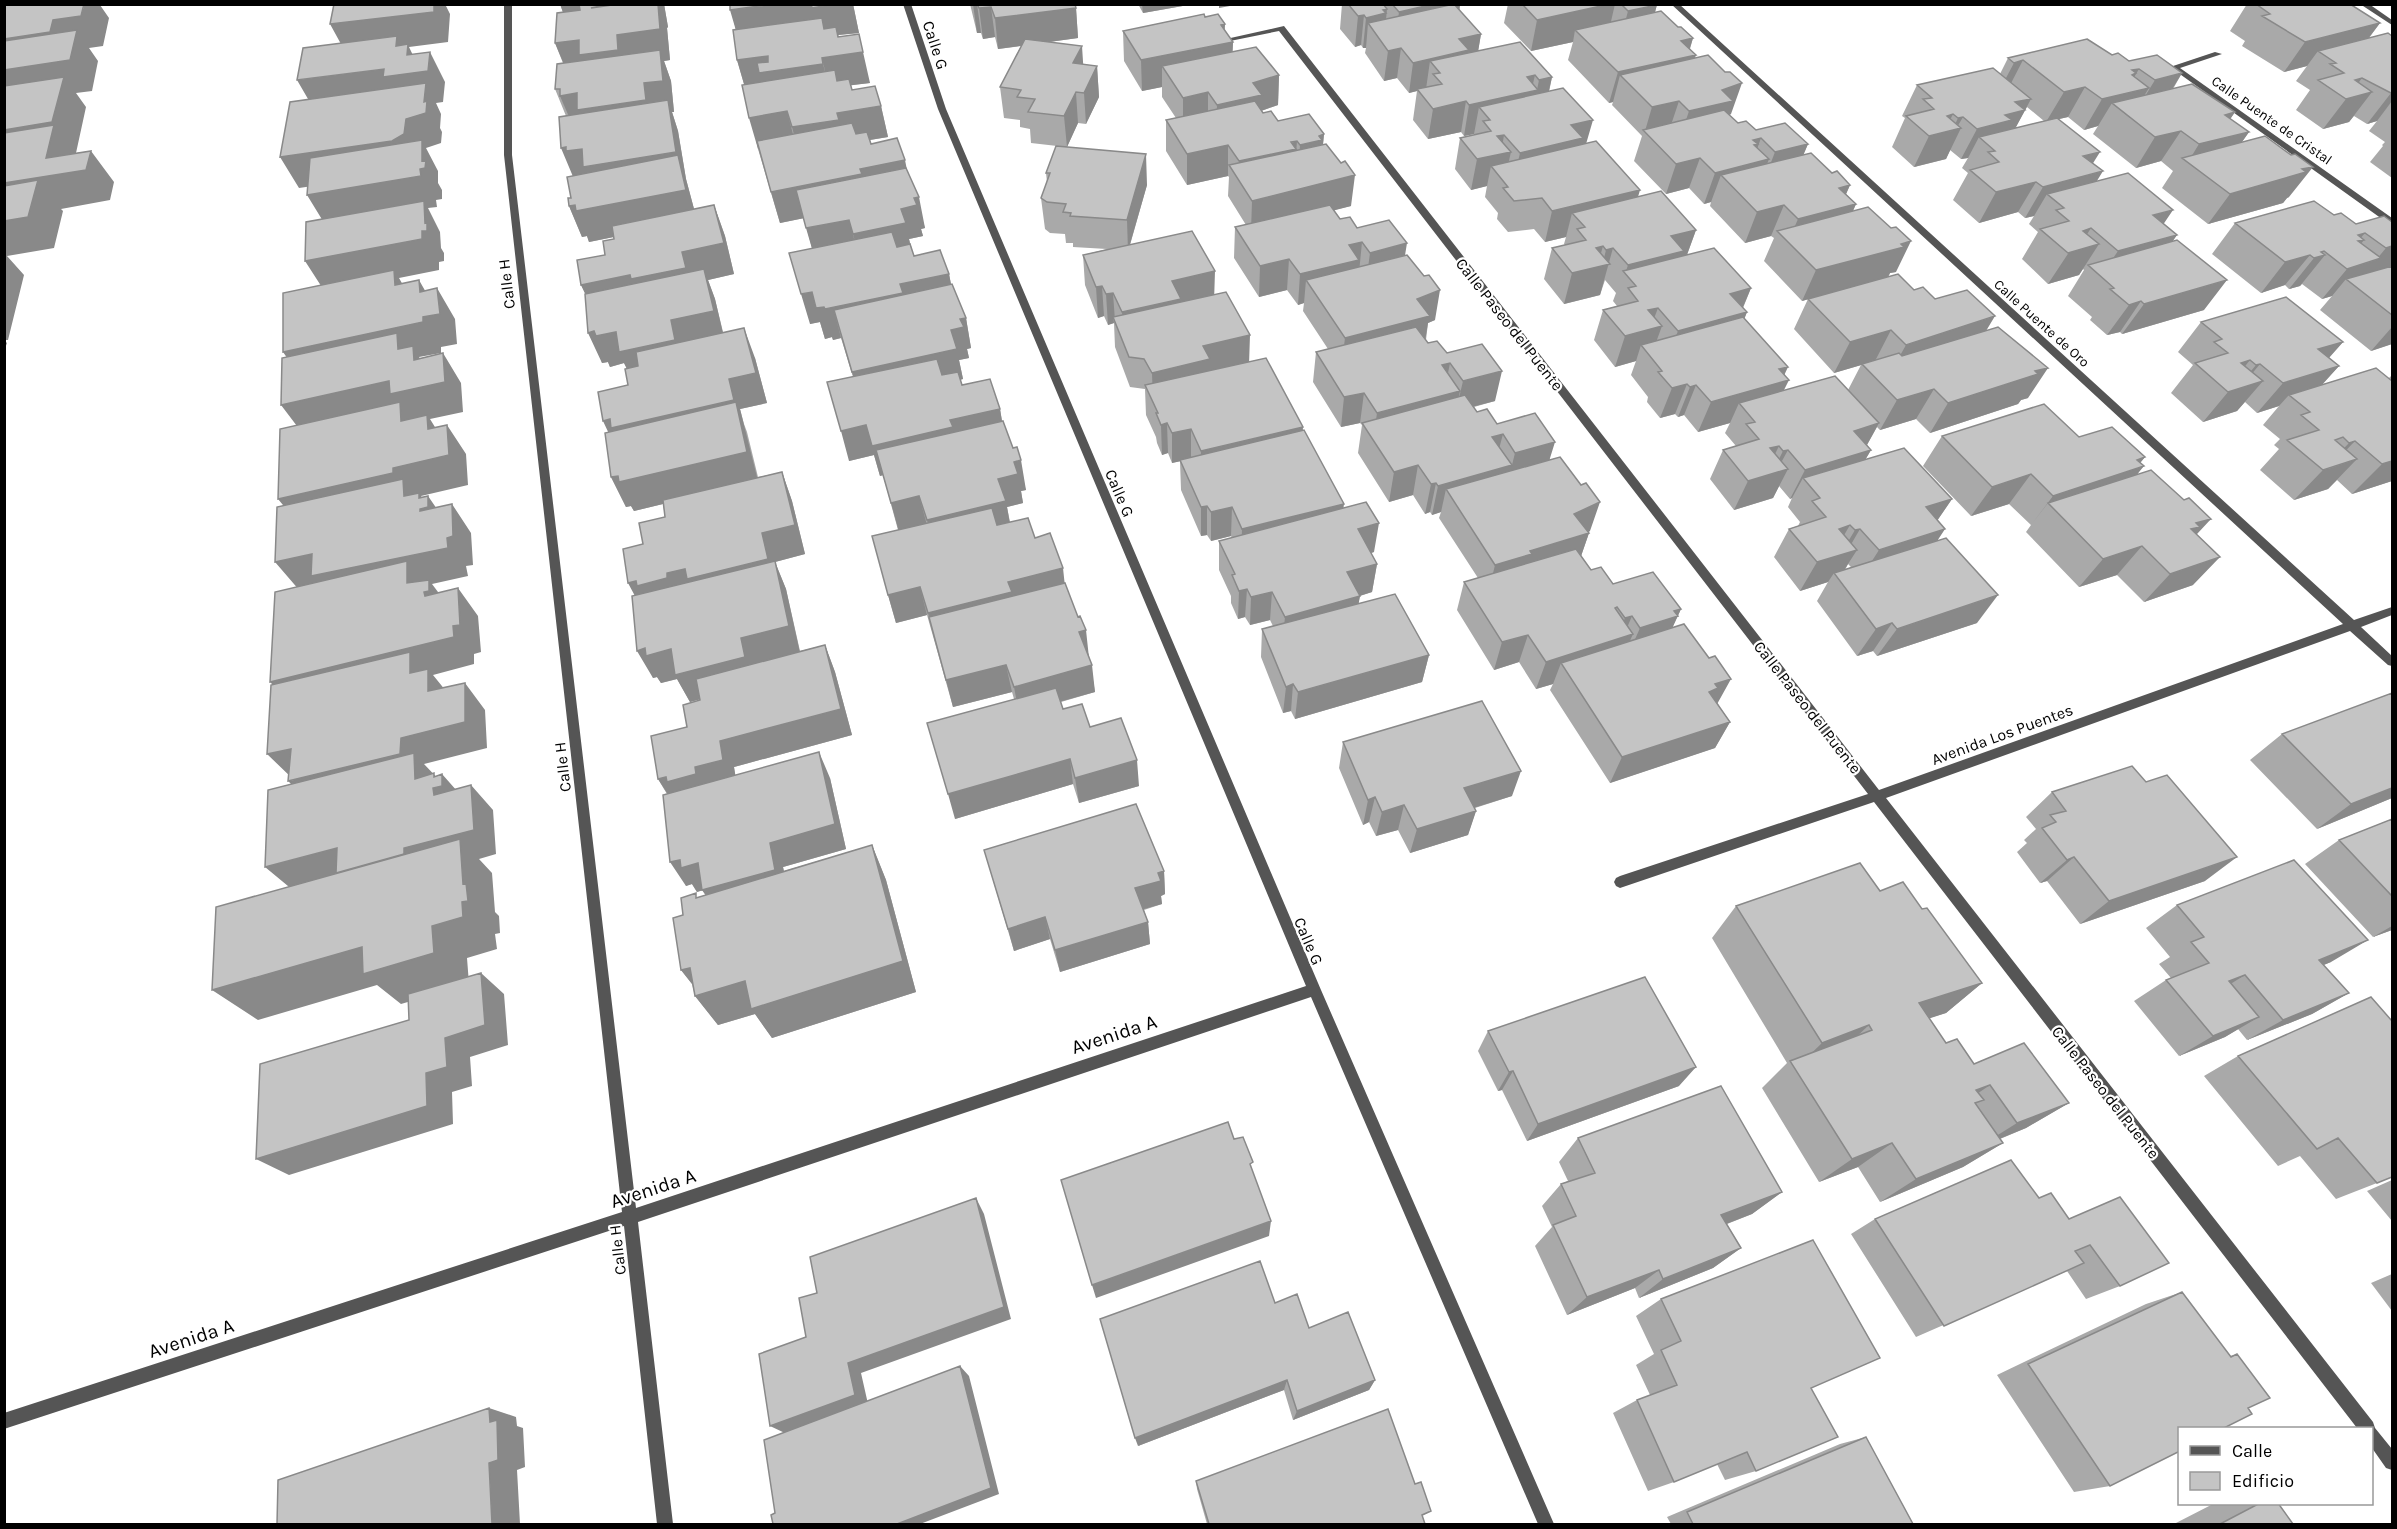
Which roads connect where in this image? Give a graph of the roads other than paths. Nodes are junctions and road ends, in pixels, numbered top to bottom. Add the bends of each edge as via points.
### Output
1 (508, 4) edge
2 (907, 4) edge
3 (1674, 4) edge
4 (2363, 4) edge
5 (2392, 23) edge
6 (1230, 39) edge
7 (2218, 54) dead end
8 (2392, 222) edge
9 (2392, 611) edge
10 (2353, 626) junction
11 (2392, 662) edge
12 (1877, 796) junction
13 (1620, 882) dead end
14 (1314, 990) junction
15 (630, 1218) junction
16 (4, 1421) edge
17 (2366, 1427) edge
18 (2373, 1436) edge
19 (2392, 1462) edge
20 (665, 1524) edge
21 (1546, 1524) edge

1 - 15 street, Calle H via 508,155
2 - 14 street, Calle G via 942,109
3 - 10 street, Calle Puente de Oro
4 - 5 street
6 - 12 street, Calle Paseo del Puente via 1281,28
7 - 8 street, Calle Puente de Cristal via 2174,67
9 - 10 street, Avenida Los Puentes
10 - 11 street, Calle Puente de Oro
10 - 12 street, Avenida Los Puentes
12 - 13 street, Avenida Los Puentes
12 - 17 street, Calle Paseo del Puente
14 - 15 street, Avenida A
14 - 21 street, Calle G
15 - 16 street, Avenida A
15 - 20 street, Calle H
18 - 19 street

